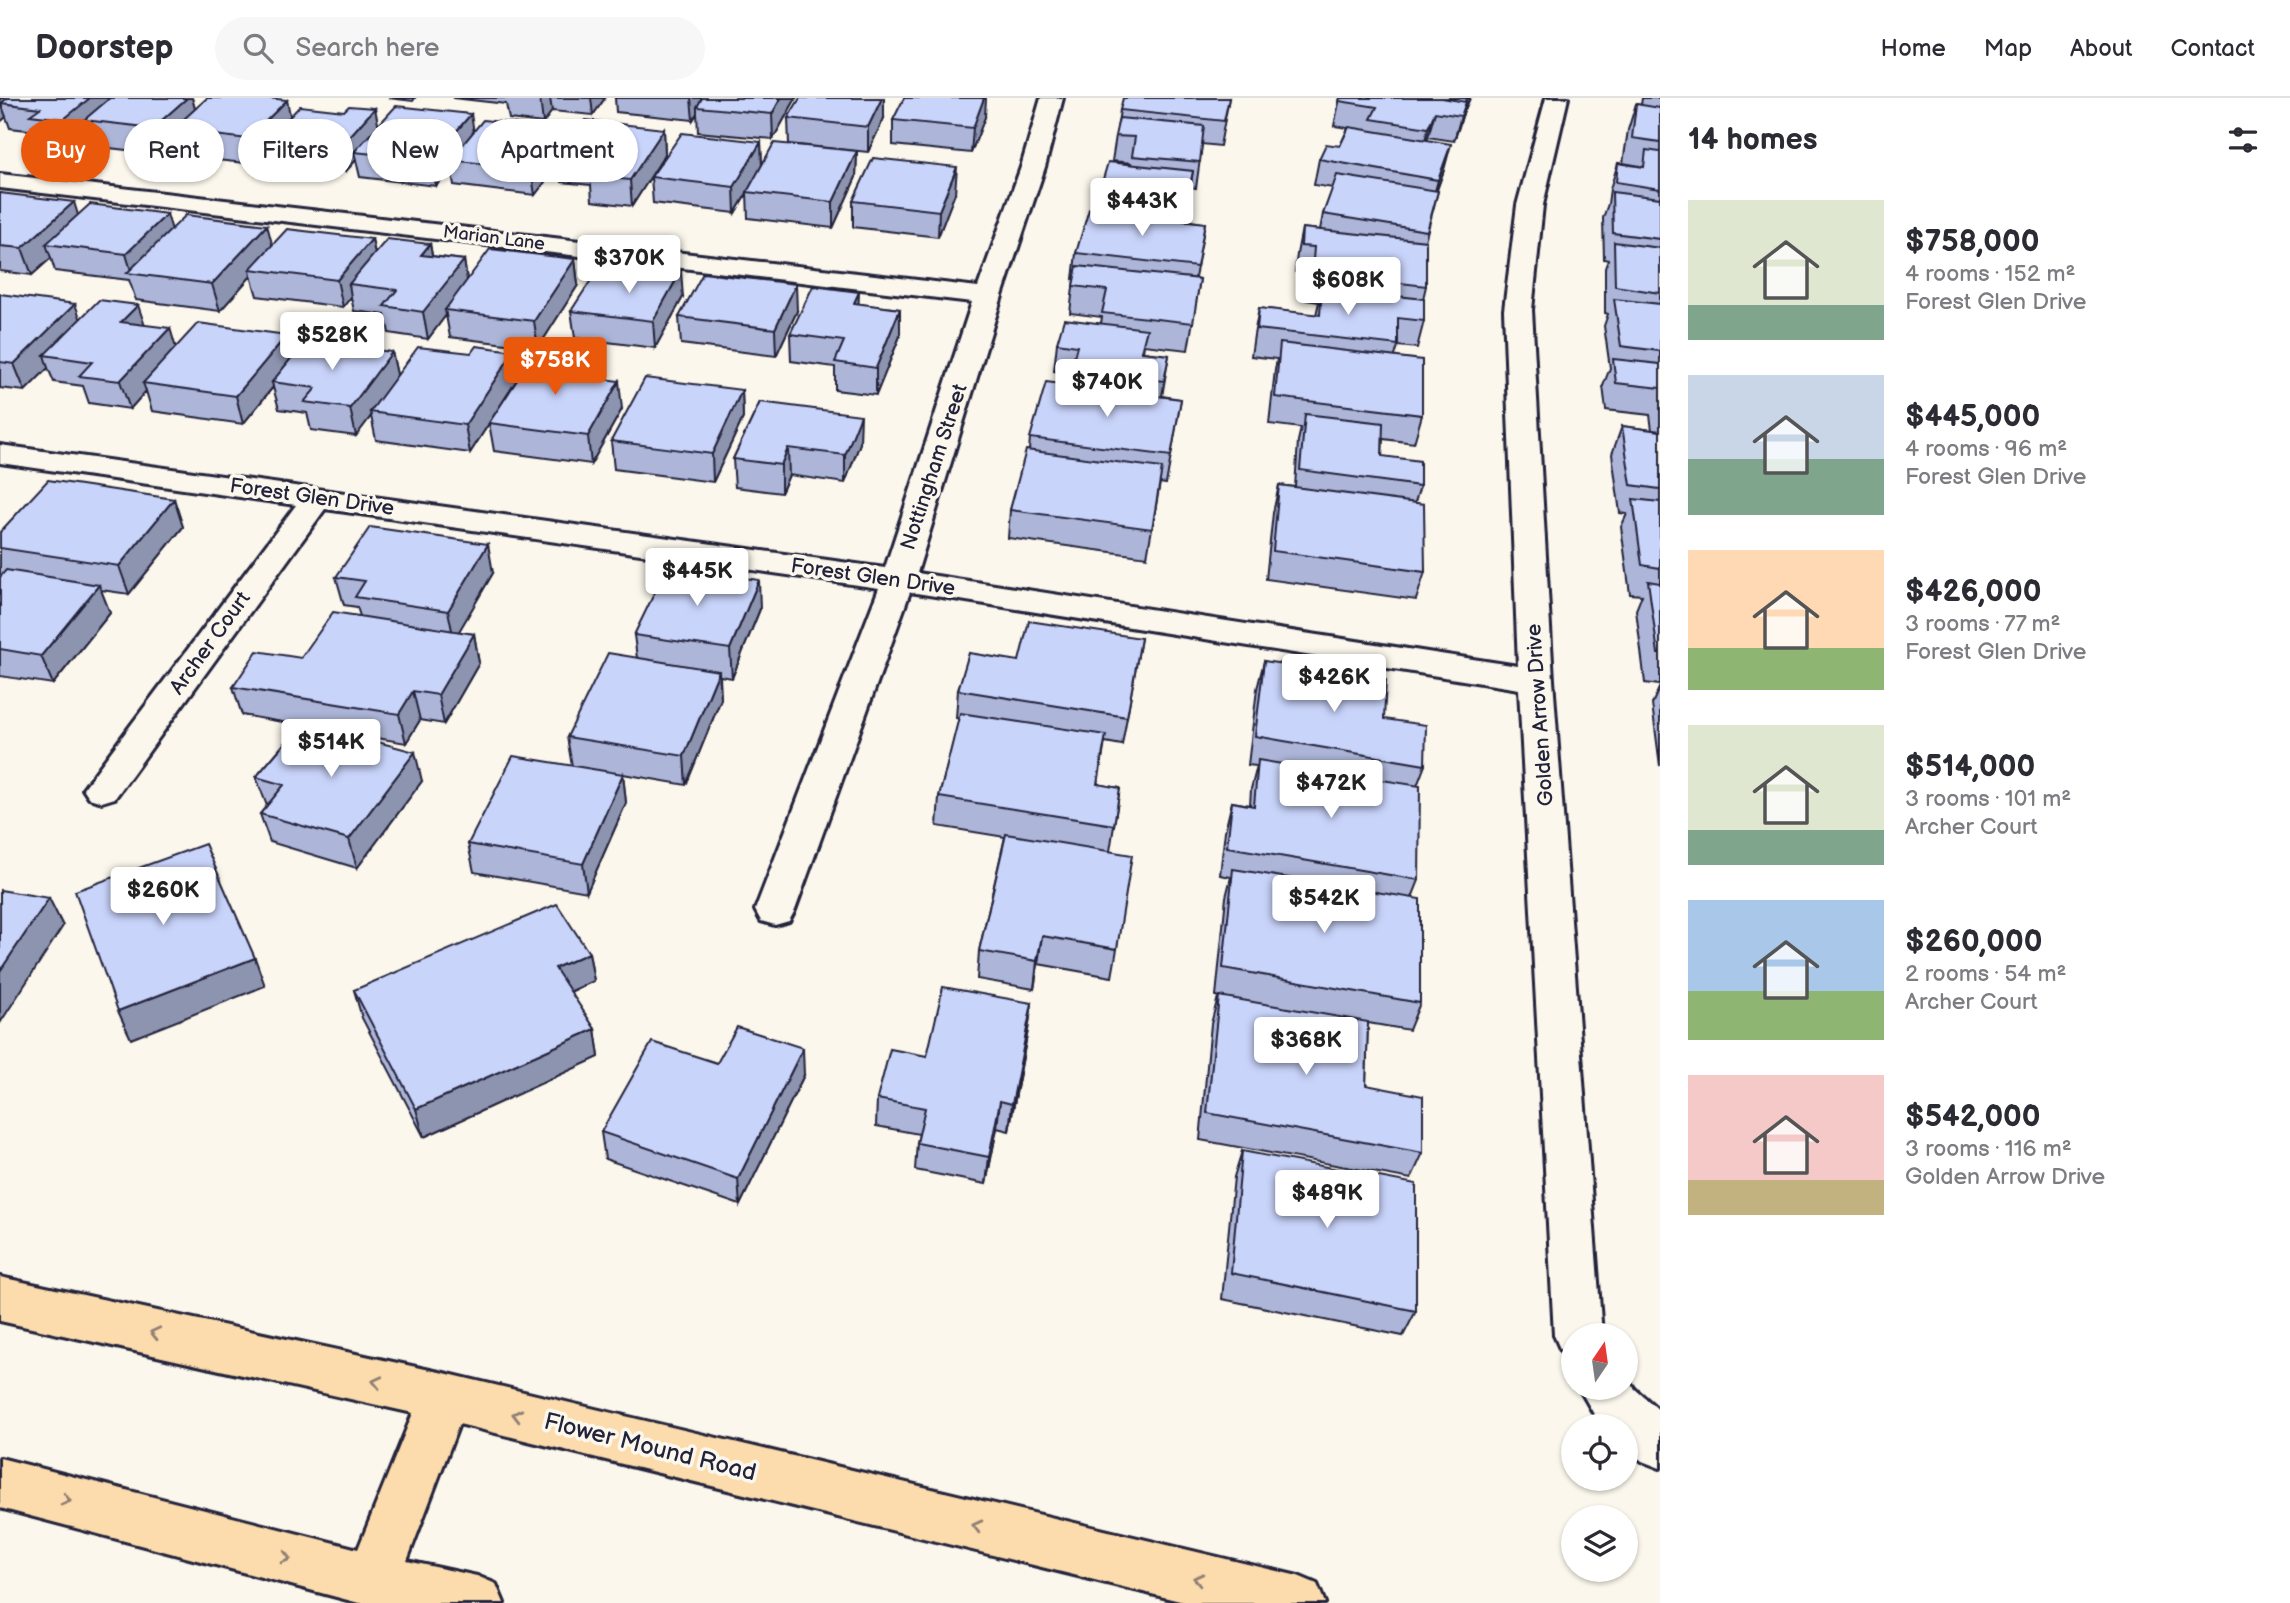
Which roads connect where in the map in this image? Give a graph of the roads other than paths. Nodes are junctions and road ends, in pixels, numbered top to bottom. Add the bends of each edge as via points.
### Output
1 (1052, 98) edge
2 (1557, 98) edge
3 (0, 181) edge
4 (988, 296) junction
5 (0, 454) edge
6 (317, 498) junction
7 (898, 580) junction
8 (1536, 680) junction
9 (103, 789) dead end
10 (775, 910) dead end
11 (0, 1298) edge
12 (1577, 1323) edge
13 (444, 1397) junction
14 (1613, 1400) edge
15 (1660, 1444) edge
16 (0, 1483) edge
17 (373, 1580) junction
18 (477, 1603) edge
19 (1298, 1603) edge

1 - 4 street, Nottingham Street
2 - 8 street, Golden Arrow Drive via 1530,205 1518,310
3 - 4 street, Marian Lane
4 - 7 street, Nottingham Street
5 - 6 street, Forest Glen Drive
6 - 7 street, Forest Glen Drive
6 - 9 street, Archer Court
7 - 8 street, Forest Glen Drive
7 - 10 street, Nottingham Street
8 - 12 street, Golden Arrow Drive
13 -> 11 main road, Flower Mound Road
13 - 17 main road
19 -> 13 main road, Flower Mound Road
14 - 15 street
16 -> 17 main road
17 - 18 main road

